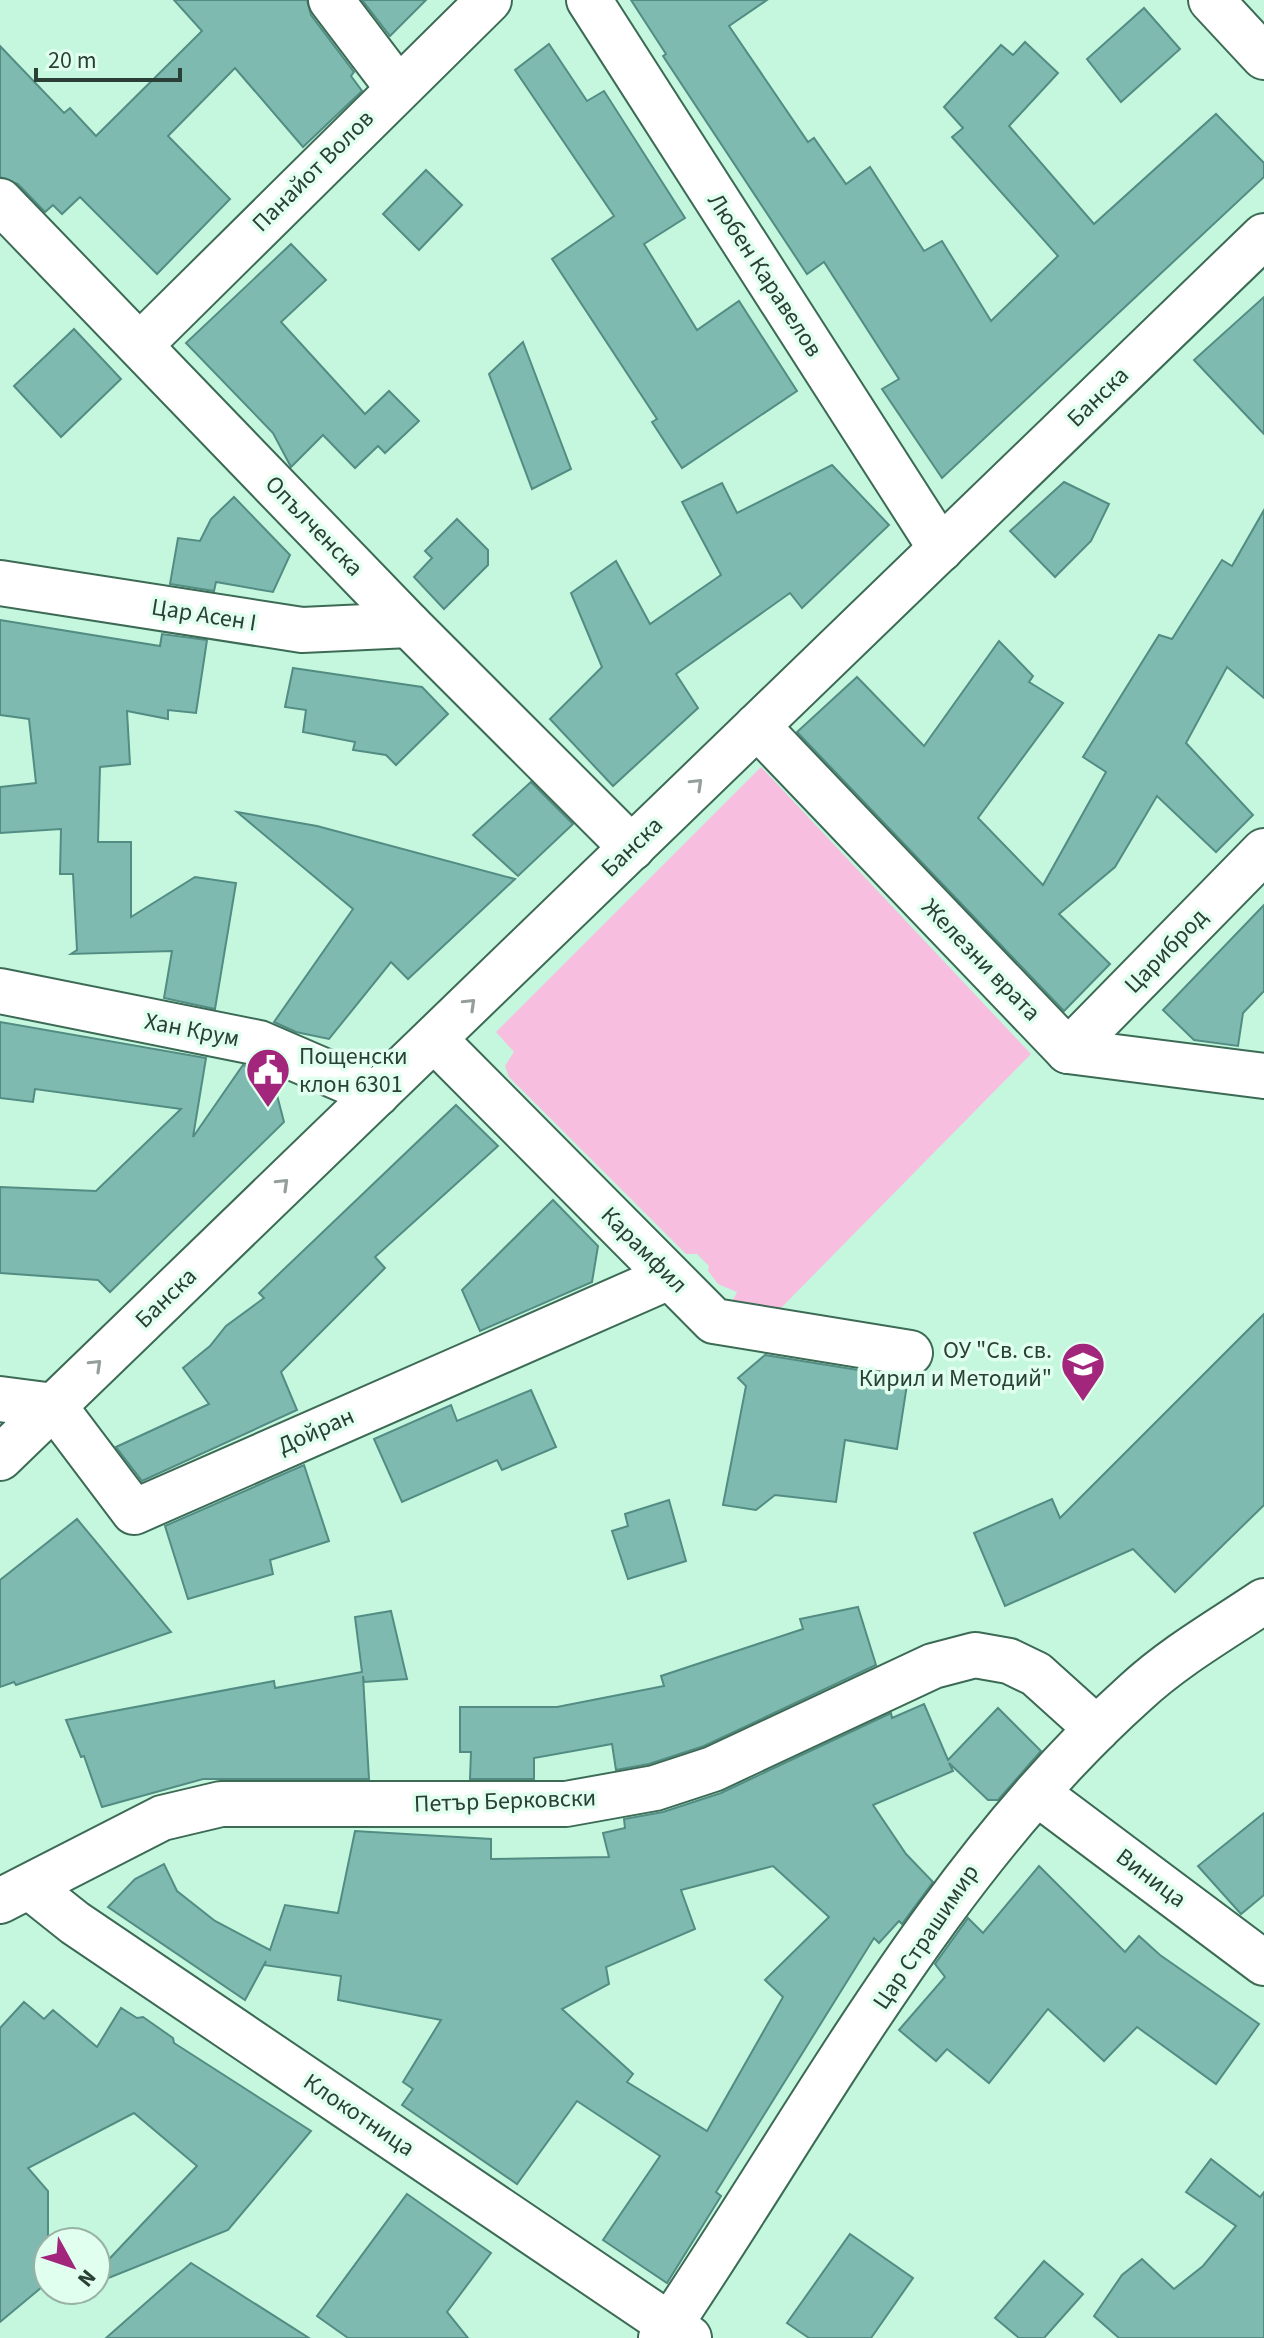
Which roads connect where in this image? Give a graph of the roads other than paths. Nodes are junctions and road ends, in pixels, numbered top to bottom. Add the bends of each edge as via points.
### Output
1 (331, 0) edge
2 (489, 0) edge
3 (589, 0) edge
4 (1211, 0) edge
5 (1264, 57) edge
6 (397, 87) junction
7 (0, 201) edge
8 (1264, 236) edge
9 (140, 345) junction
10 (941, 549) junction
11 (0, 583) edge
12 (409, 625) junction
13 (757, 726) junction
14 (632, 848) junction
15 (1264, 851) edge
16 (0, 991) edge
17 (434, 1039) junction
18 (1068, 1051) junction
19 (1264, 1076) edge
20 (377, 1094) junction
21 (669, 1277) junction
22 (910, 1353) dead end
23 (0, 1399) edge
24 (54, 1406) junction
25 (0, 1458) edge
26 (1264, 1601) edge
27 (1089, 1722) junction
28 (1037, 1793) junction
29 (15, 1895) edge
30 (1264, 1963) edge
31 (673, 2334) edge

1 - 6 street
2 - 6 street, Панайот Волов
3 - 10 street, Любен Каравелов
4 - 5 street
6 - 9 street, Панайот Волов
7 - 9 street, Опълченска
8 - 10 street, Банска
9 - 12 street, Опълченска
10 - 13 street, Банска
11 - 12 street, Цар Асен I via 302,630
12 - 14 street, Опълченска
14 -> 13 street, Банска
13 - 18 street, Железни врата
17 -> 14 street, Банска
15 - 18 street, Цариброд
16 - 20 street, Хан Крум via 259,1043
17 - 20 street, Банска
17 - 21 street, Карамфил
18 - 19 street
24 -> 20 street, Банска
21 - 22 street, Карамфил via 714,1321
21 - 24 street, Дойран via 134,1512
23 - 24 street
24 - 25 street, Банска
26 - 27 street, Цар Страшимир
27 - 28 street, Цар Страшимир
27 - 29 street, Петър Берковски via 1020,1665 975,1655 933,1666 713,1769 655,1788 566,1804 221,1804 162,1818
28 - 30 street, Виница
28 - 31 street, Цар Страшимир via 932,1924
29 - 31 street, Клокотница via 75,1923

